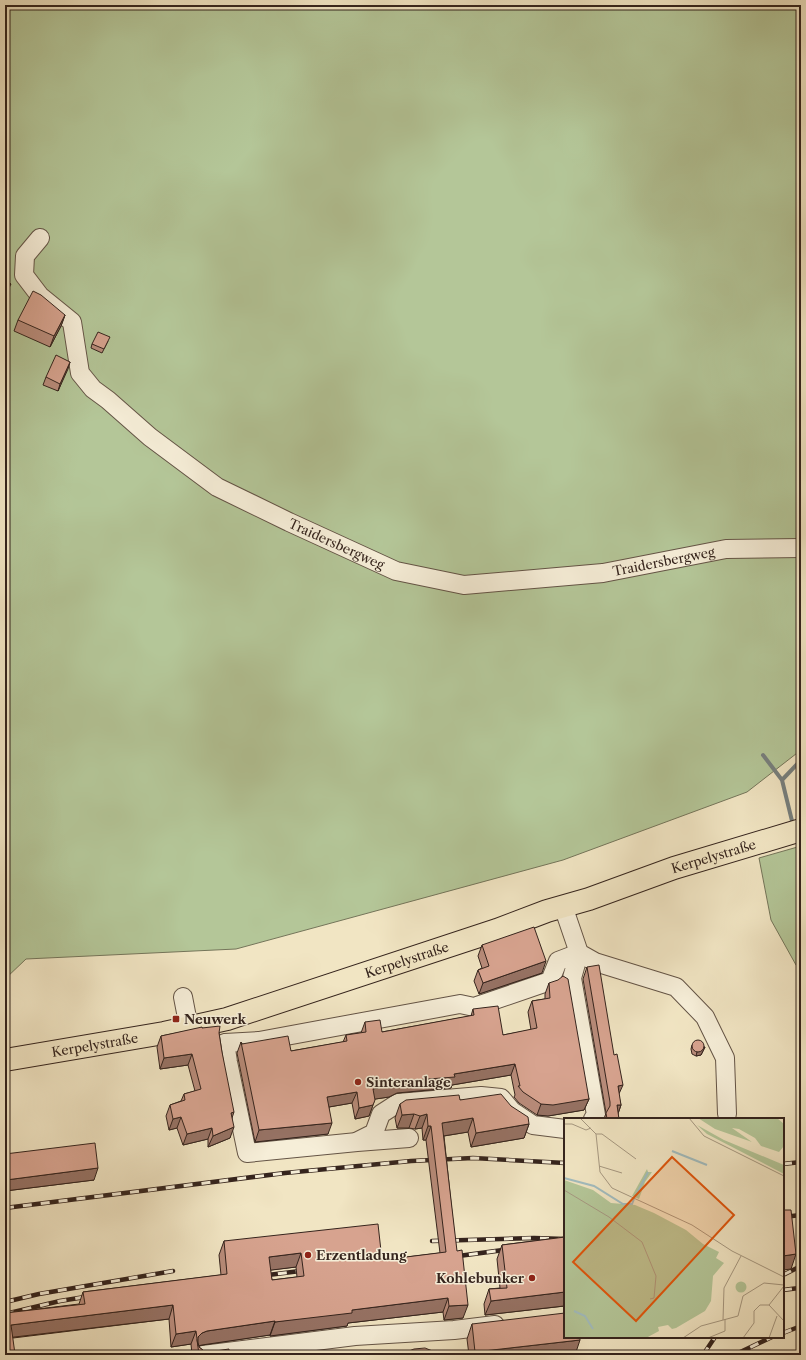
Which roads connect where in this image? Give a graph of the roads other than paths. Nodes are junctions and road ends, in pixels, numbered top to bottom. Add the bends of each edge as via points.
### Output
1 (40, 238) dead end
2 (801, 548) edge
3 (801, 830) edge
4 (564, 906) junction
5 (579, 953) junction
6 (183, 997) dead end
7 (189, 1028) junction
8 (5, 1060) edge
9 (727, 1114) dead end
10 (593, 1118) edge
11 (564, 1129) edge
12 (409, 1138) dead end
13 (357, 1142) junction
14 (510, 1323) edge
15 (319, 1348) edge
16 (203, 1355) edge

1 - 2 street, Traidersbergweg via 24,256 24,275 40,296 72,322 80,373 93,389 150,437 217,487 396,571 464,585 603,573 726,549
3 - 4 main road, Kerpelystraße via 674,868
4 - 5 street
4 - 7 main road, Kerpelystraße via 299,996
5 - 9 street via 595,962 676,987 705,1017 725,1058
5 - 10 street via 572,978 596,1114
5 - 13 street via 558,961 550,981 474,1007 460,1004 225,1044 247,1153
6 - 7 street
7 - 8 main road, Kerpelystraße
11 - 13 street via 533,1125 512,1111 501,1098 481,1096 398,1103 381,1114 374,1133
12 - 13 street
14 - 15 street via 454,1330 355,1336
15 - 16 street

